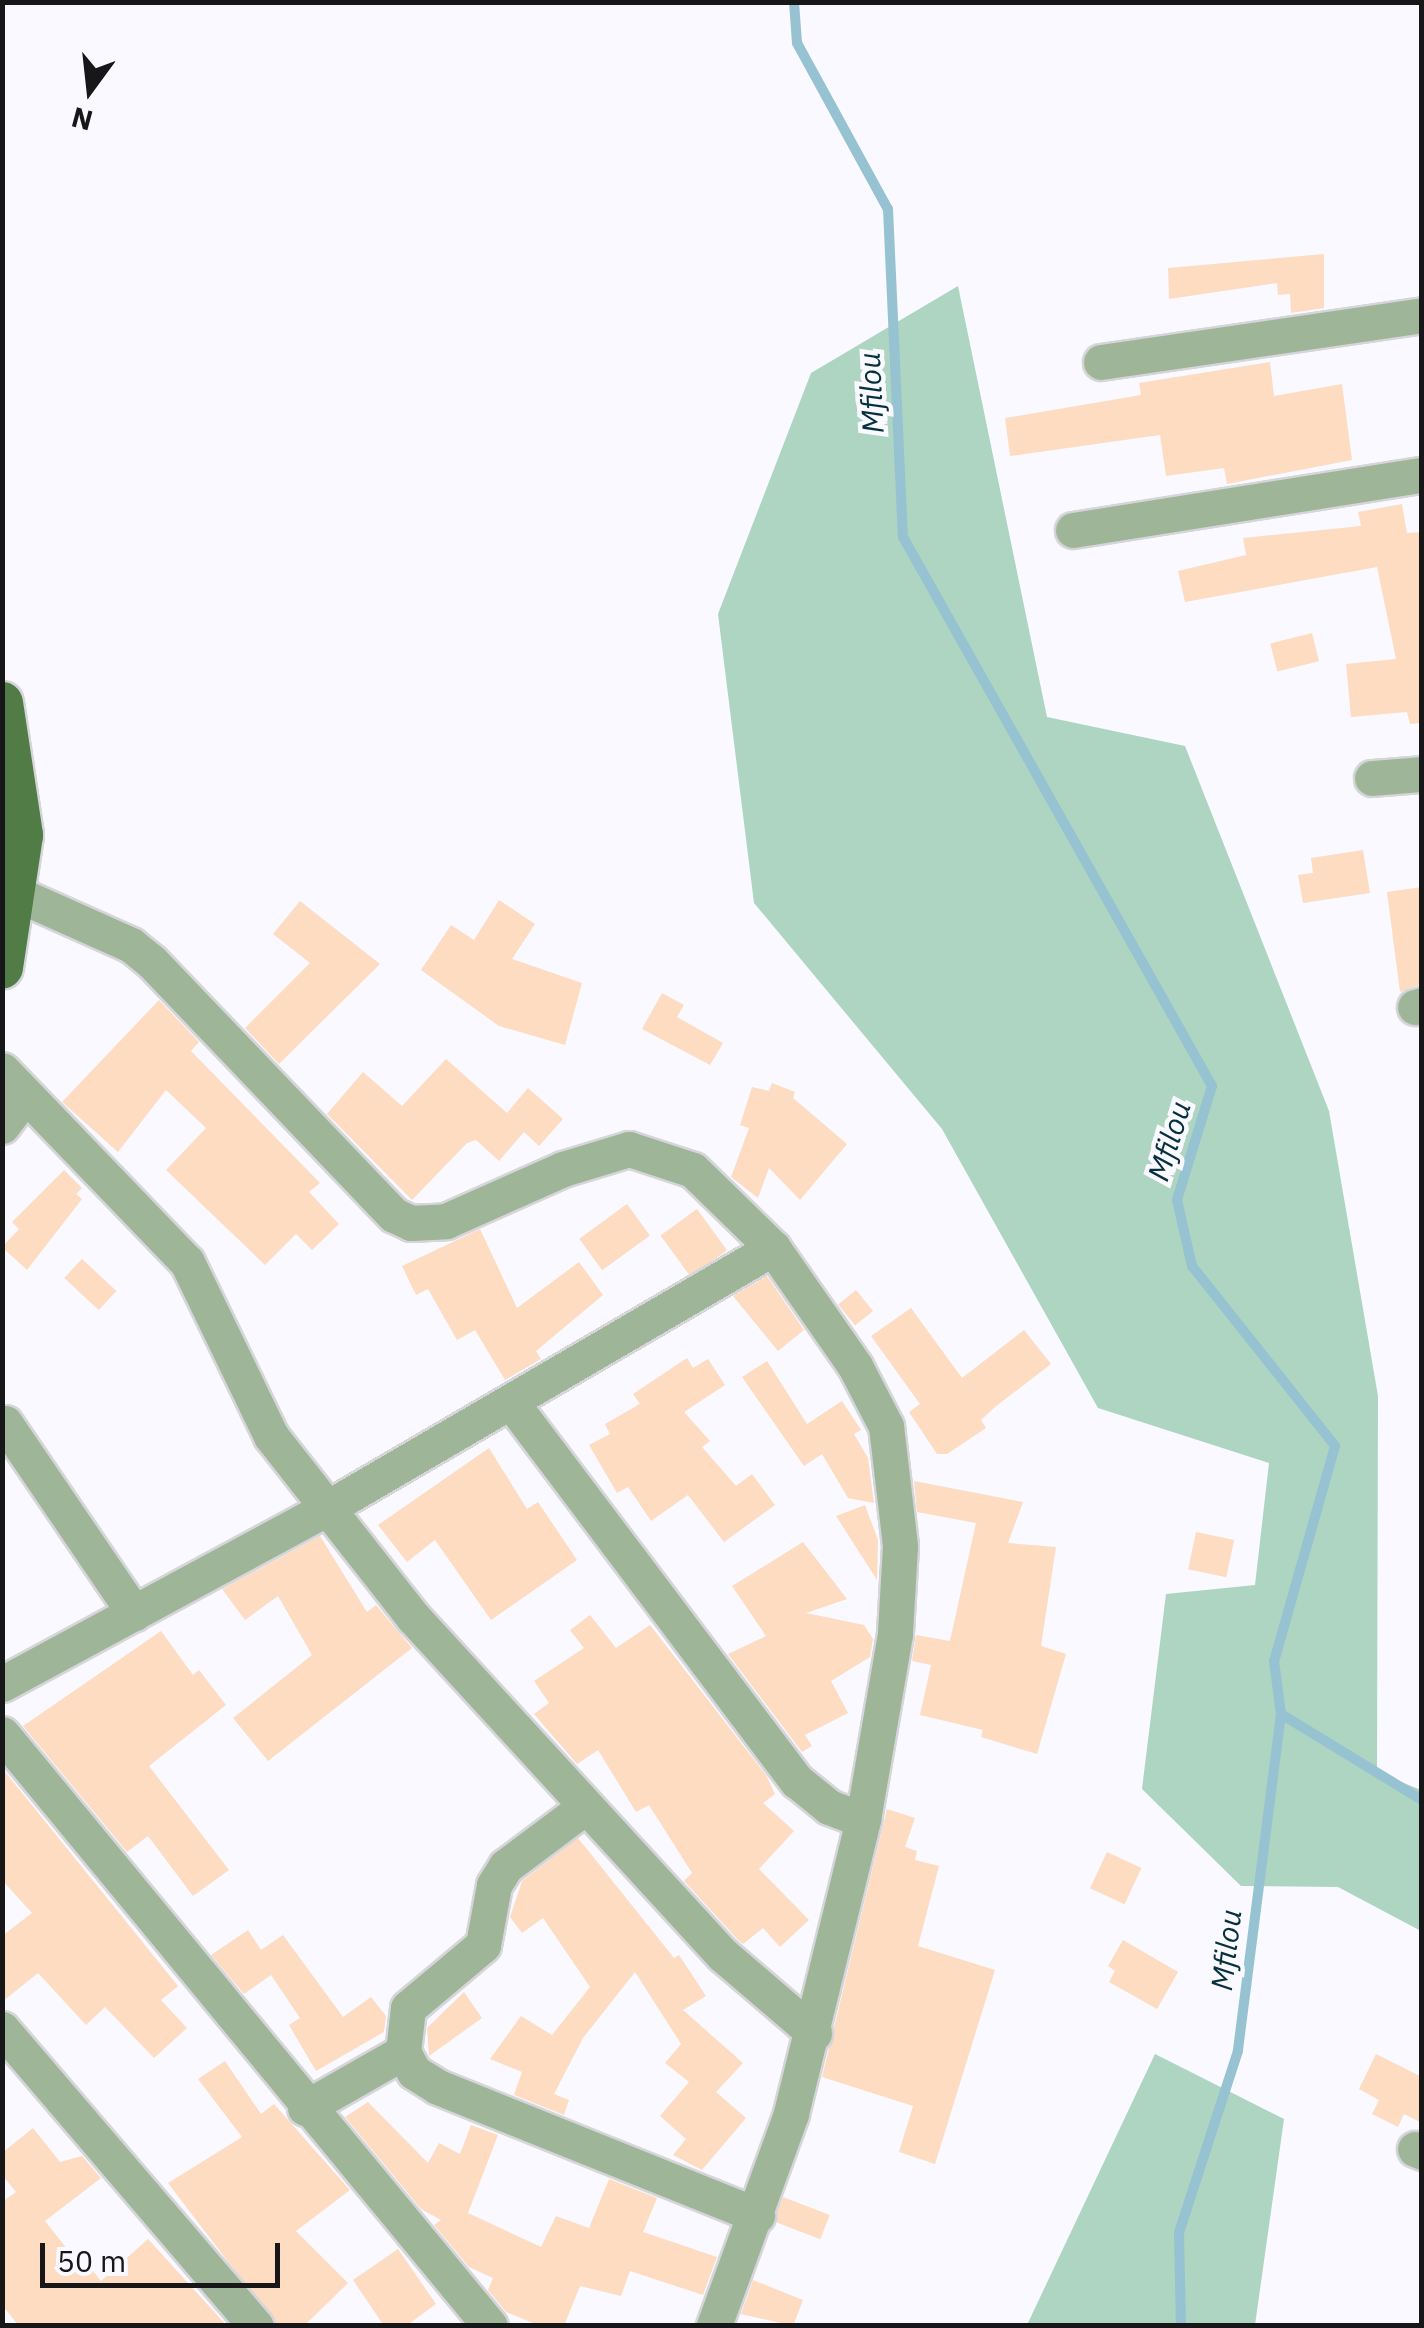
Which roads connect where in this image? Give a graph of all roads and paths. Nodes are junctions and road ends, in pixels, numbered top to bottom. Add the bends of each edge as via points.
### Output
1 (1422, 315) edge
2 (1100, 362) dead end
3 (1422, 475) edge
4 (1073, 530) dead end
5 (2, 703) edge
6 (1422, 774) edge
7 (1372, 778) dead end
8 (17, 894) junction
9 (2, 967) edge
10 (14, 1083) edge
11 (2, 1126) edge
12 (773, 1248) junction
13 (511, 1402) junction
14 (5, 1423) edge
15 (324, 1510) junction
16 (134, 1613) junction
17 (2, 1684) edge
18 (2, 1734) edge
19 (585, 1807) junction
20 (863, 1820) junction
21 (2, 2028) edge
22 (814, 2033) junction
23 (404, 2052) junction
24 (305, 2108) junction
25 (757, 2215) junction
26 (256, 2326) edge
27 (490, 2326) edge
28 (714, 2326) edge

1 - 2 street
3 - 4 street
5 - 8 main road via 22,835
6 - 7 street
8 - 9 main road
8 - 12 street via 131,945 152,962 394,1215 425,1226 446,1221 629,1148 693,1170
10 - 11 street
10 - 15 street via 196,1274 271,1436
12 - 13 street
12 - 20 street via 855,1366 886,1426 900,1546 896,1634
13 - 15 street
13 - 20 street via 797,1781 829,1807
14 - 16 street
15 - 16 street
15 - 19 street
16 - 17 street
18 - 24 street
19 - 22 street via 722,1955
19 - 23 street via 506,1866 494,1886 483,1945 408,2008
20 - 22 street
21 - 26 street
22 - 25 street
23 - 24 street
23 - 25 street via 414,2072 438,2087
24 - 27 street
25 - 28 street

